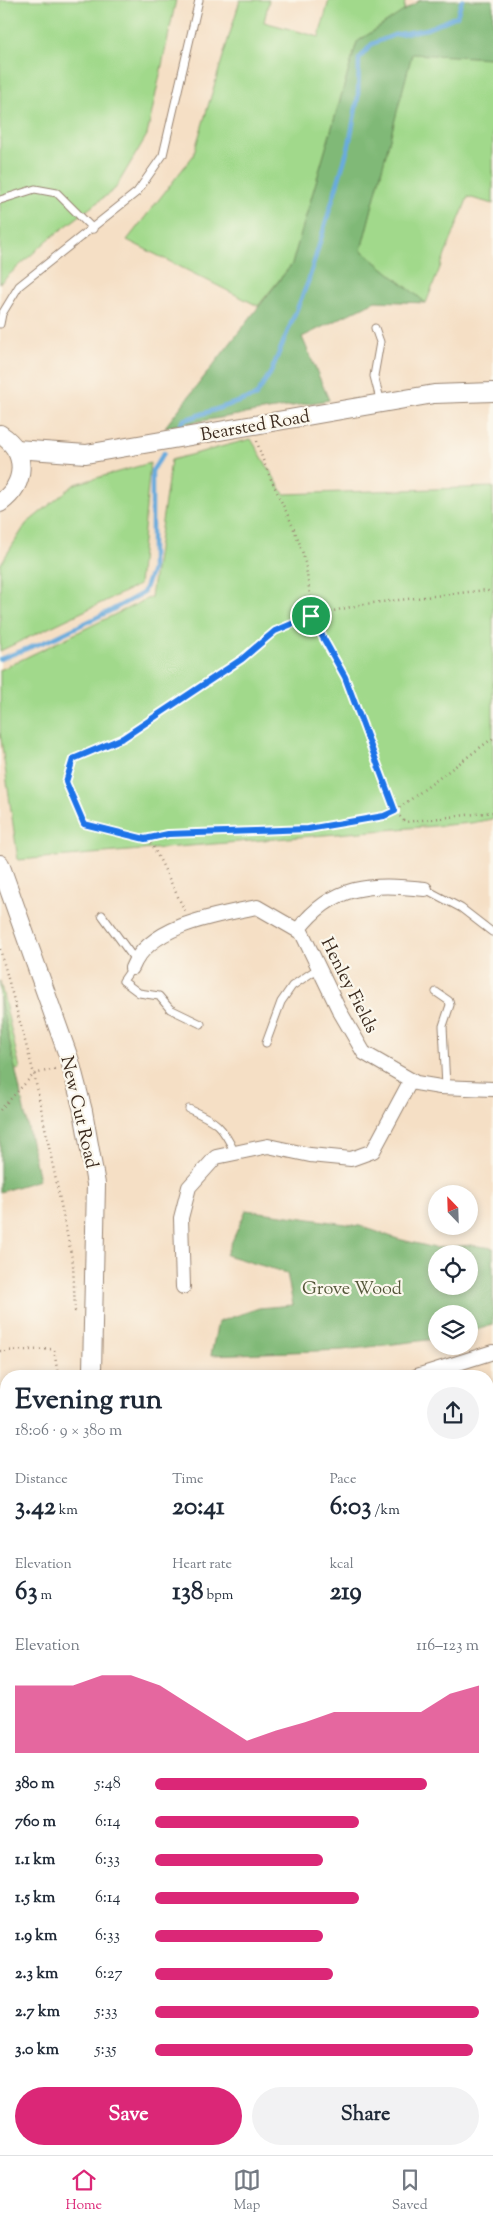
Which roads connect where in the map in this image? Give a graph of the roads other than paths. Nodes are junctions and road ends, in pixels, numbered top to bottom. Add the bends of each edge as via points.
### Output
1 (199, 0) edge
2 (0, 200) edge
3 (93, 229) junction
4 (0, 324) edge
5 (375, 328) dead end
6 (493, 392) edge
7 (381, 403) junction
8 (7, 438) edge
9 (0, 503) edge
10 (0, 864) edge
11 (425, 889) joint
12 (102, 915) dead end
13 (298, 930) junction
14 (492, 932) dead end
15 (134, 964) junction
16 (320, 967) junction
17 (436, 992) dead end
18 (202, 1024) dead end
19 (266, 1043) dead end
20 (411, 1080) junction
21 (446, 1087) junction
22 (493, 1089) edge
23 (189, 1108) dead end
24 (235, 1153) junction
25 (183, 1287) dead end
26 (493, 1352) edge
27 (93, 1370) edge
28 (436, 1370) edge

1 - 3 lane via 163,155 137,192
2 - 3 lane via 35,189 58,193
3 - 4 lane via 19,286 2,314
5 - 7 lane via 380,342 374,376
6 - 7 street, Bearsted Road via 434,394
7 - 8 street, Bearsted Road via 86,454
8 - 9 street via 20,461 21,473 10,496
10 - 27 street, New Cut Road via 72,1066 83,1111 96,1184
11 - 13 street via 364,888 335,896 312,913
11 - 14 lane via 461,908
12 - 15 lane
13 - 15 street, Henley Fields via 257,907 205,918 163,933
13 - 16 street, Henley Fields
15 - 18 lane via 123,980 139,993 159,996 170,1009
16 - 19 lane via 292,986 281,1002
16 - 20 street, Henley Fields via 339,1010 364,1053
17 - 21 lane via 450,1005 443,1026
20 - 21 street, Henley Fields
20 - 24 street via 372,1151 350,1159 268,1146
21 - 22 street, Henley Fields
23 - 24 lane via 213,1120
24 - 25 street via 216,1157 188,1187 181,1218
26 - 28 street

